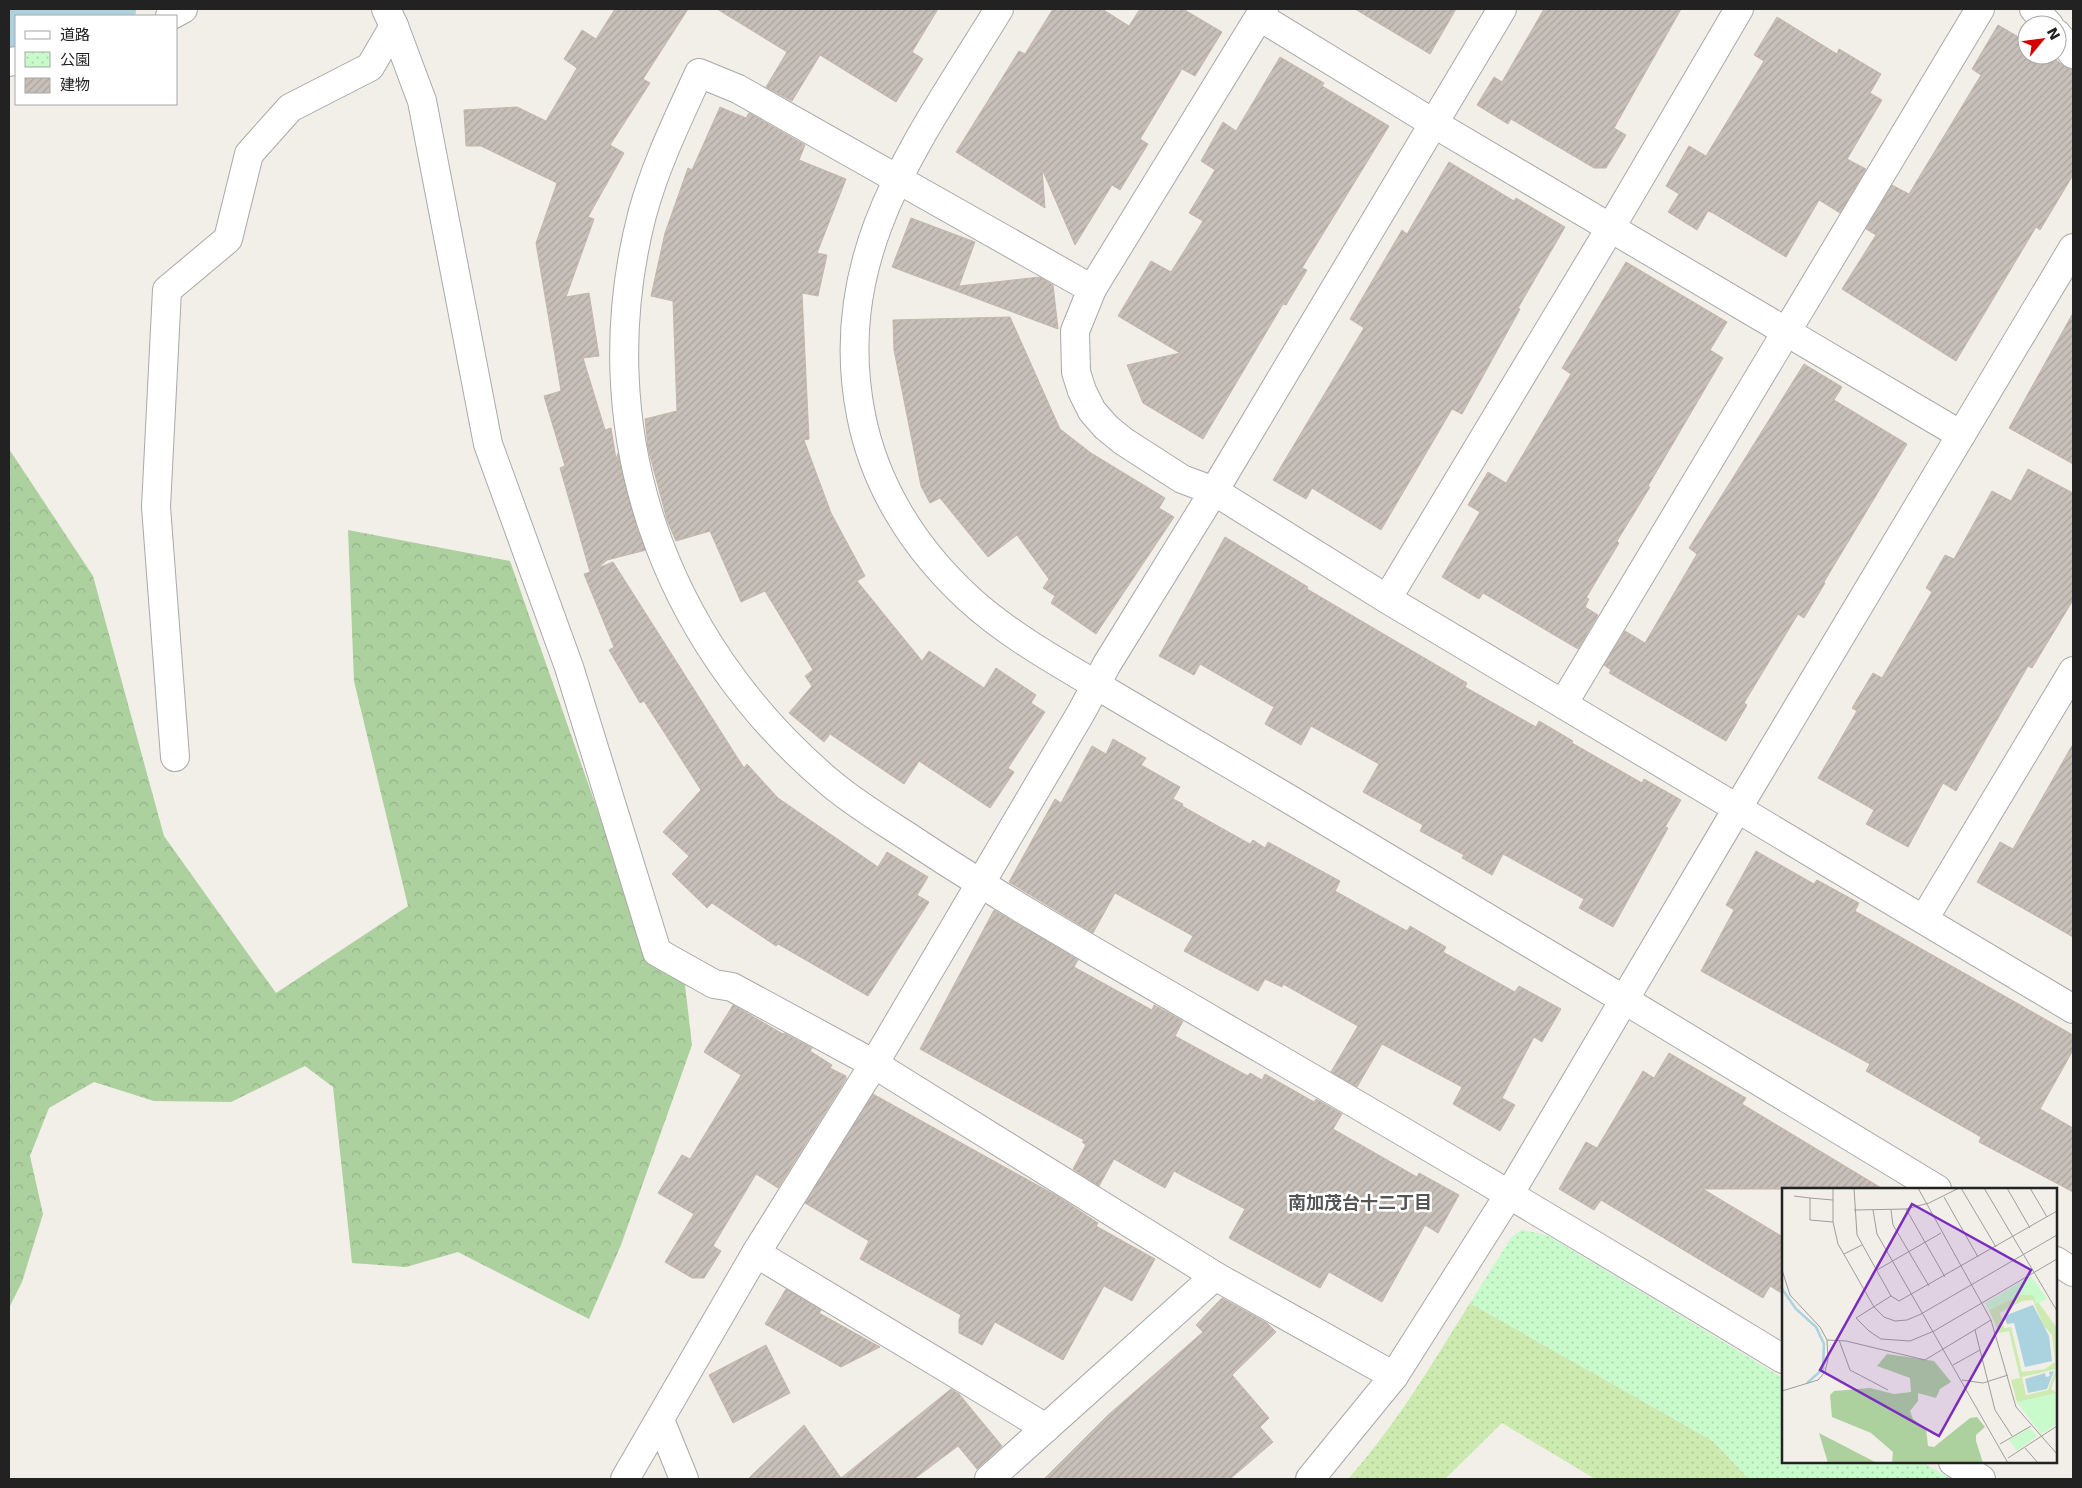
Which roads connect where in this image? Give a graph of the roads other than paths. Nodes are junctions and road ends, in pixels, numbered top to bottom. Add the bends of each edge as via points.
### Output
1 (183, 9) edge
2 (998, 9) edge
3 (1502, 9) edge
4 (1740, 9) edge
5 (1980, 9) edge
6 (1262, 13) edge
7 (172, 15) edge
8 (390, 17) edge
9 (1433, 123) junction
10 (896, 179) junction
11 (1611, 228) junction
12 (2073, 248) edge
13 (1092, 289) junction
14 (1788, 332) junction
15 (1961, 435) junction
16 (1214, 491) junction
17 (1387, 599) junction
18 (2073, 672) edge
19 (1096, 685) junction
20 (1562, 704) junction
21 (175, 757) dead end
22 (1737, 809) junction
23 (980, 884) junction
24 (1924, 919) junction
25 (1626, 1000) junction
26 (2073, 1009) edge
27 (874, 1064) junction
28 (1936, 1188) edge
29 (1510, 1193) junction
30 (756, 1253) junction
31 (2057, 1262) edge
32 (2073, 1272) edge
33 (1215, 1276) junction
34 (1782, 1358) edge
35 (1394, 1376) junction
36 (660, 1420) junction
37 (1046, 1428) junction
38 (1955, 1463) edge
39 (625, 1479) edge
40 (684, 1479) edge
41 (989, 1479) edge
42 (1310, 1479) edge
43 (1982, 1479) edge

1 - 7 street
2 - 10 street
3 - 9 street
4 - 11 street
5 - 14 street
6 - 9 street
6 - 13 street
8 - 21 street via 370,67 290,108 249,154 228,239 167,290 156,507
8 - 27 street via 422,101 488,444 569,667 657,952 714,984 732,987
9 - 11 street
9 - 16 street
10 - 13 street
10 - 19 street via 867,256 858,296 854,337 855,378 861,418 873,457 899,514 941,572 973,603 1009,630
10 - 23 street via 738,89 698,73 658,163 642,213 625,315 628,419 647,512 668,569 720,665 760,715 832,785
11 - 14 street
11 - 17 street
12 - 15 street
13 - 16 street via 1075,331 1074,351 1082,391 1092,410 1123,441 1182,480
14 - 15 street
14 - 20 street
15 - 22 street
16 - 17 street
16 - 19 street
17 - 20 street
18 - 24 street
19 - 23 street
19 - 25 street
20 - 22 street
22 - 24 street
22 - 25 street
23 - 27 street
23 - 29 street
24 - 26 street
25 - 28 street
25 - 29 street
27 - 30 street
27 - 33 street
29 - 34 street
29 - 35 street
30 - 36 street
30 - 37 street
31 - 32 street
33 - 35 street
33 - 37 street
35 - 42 street
36 - 39 street
36 - 40 street
37 - 41 street
38 - 43 street

